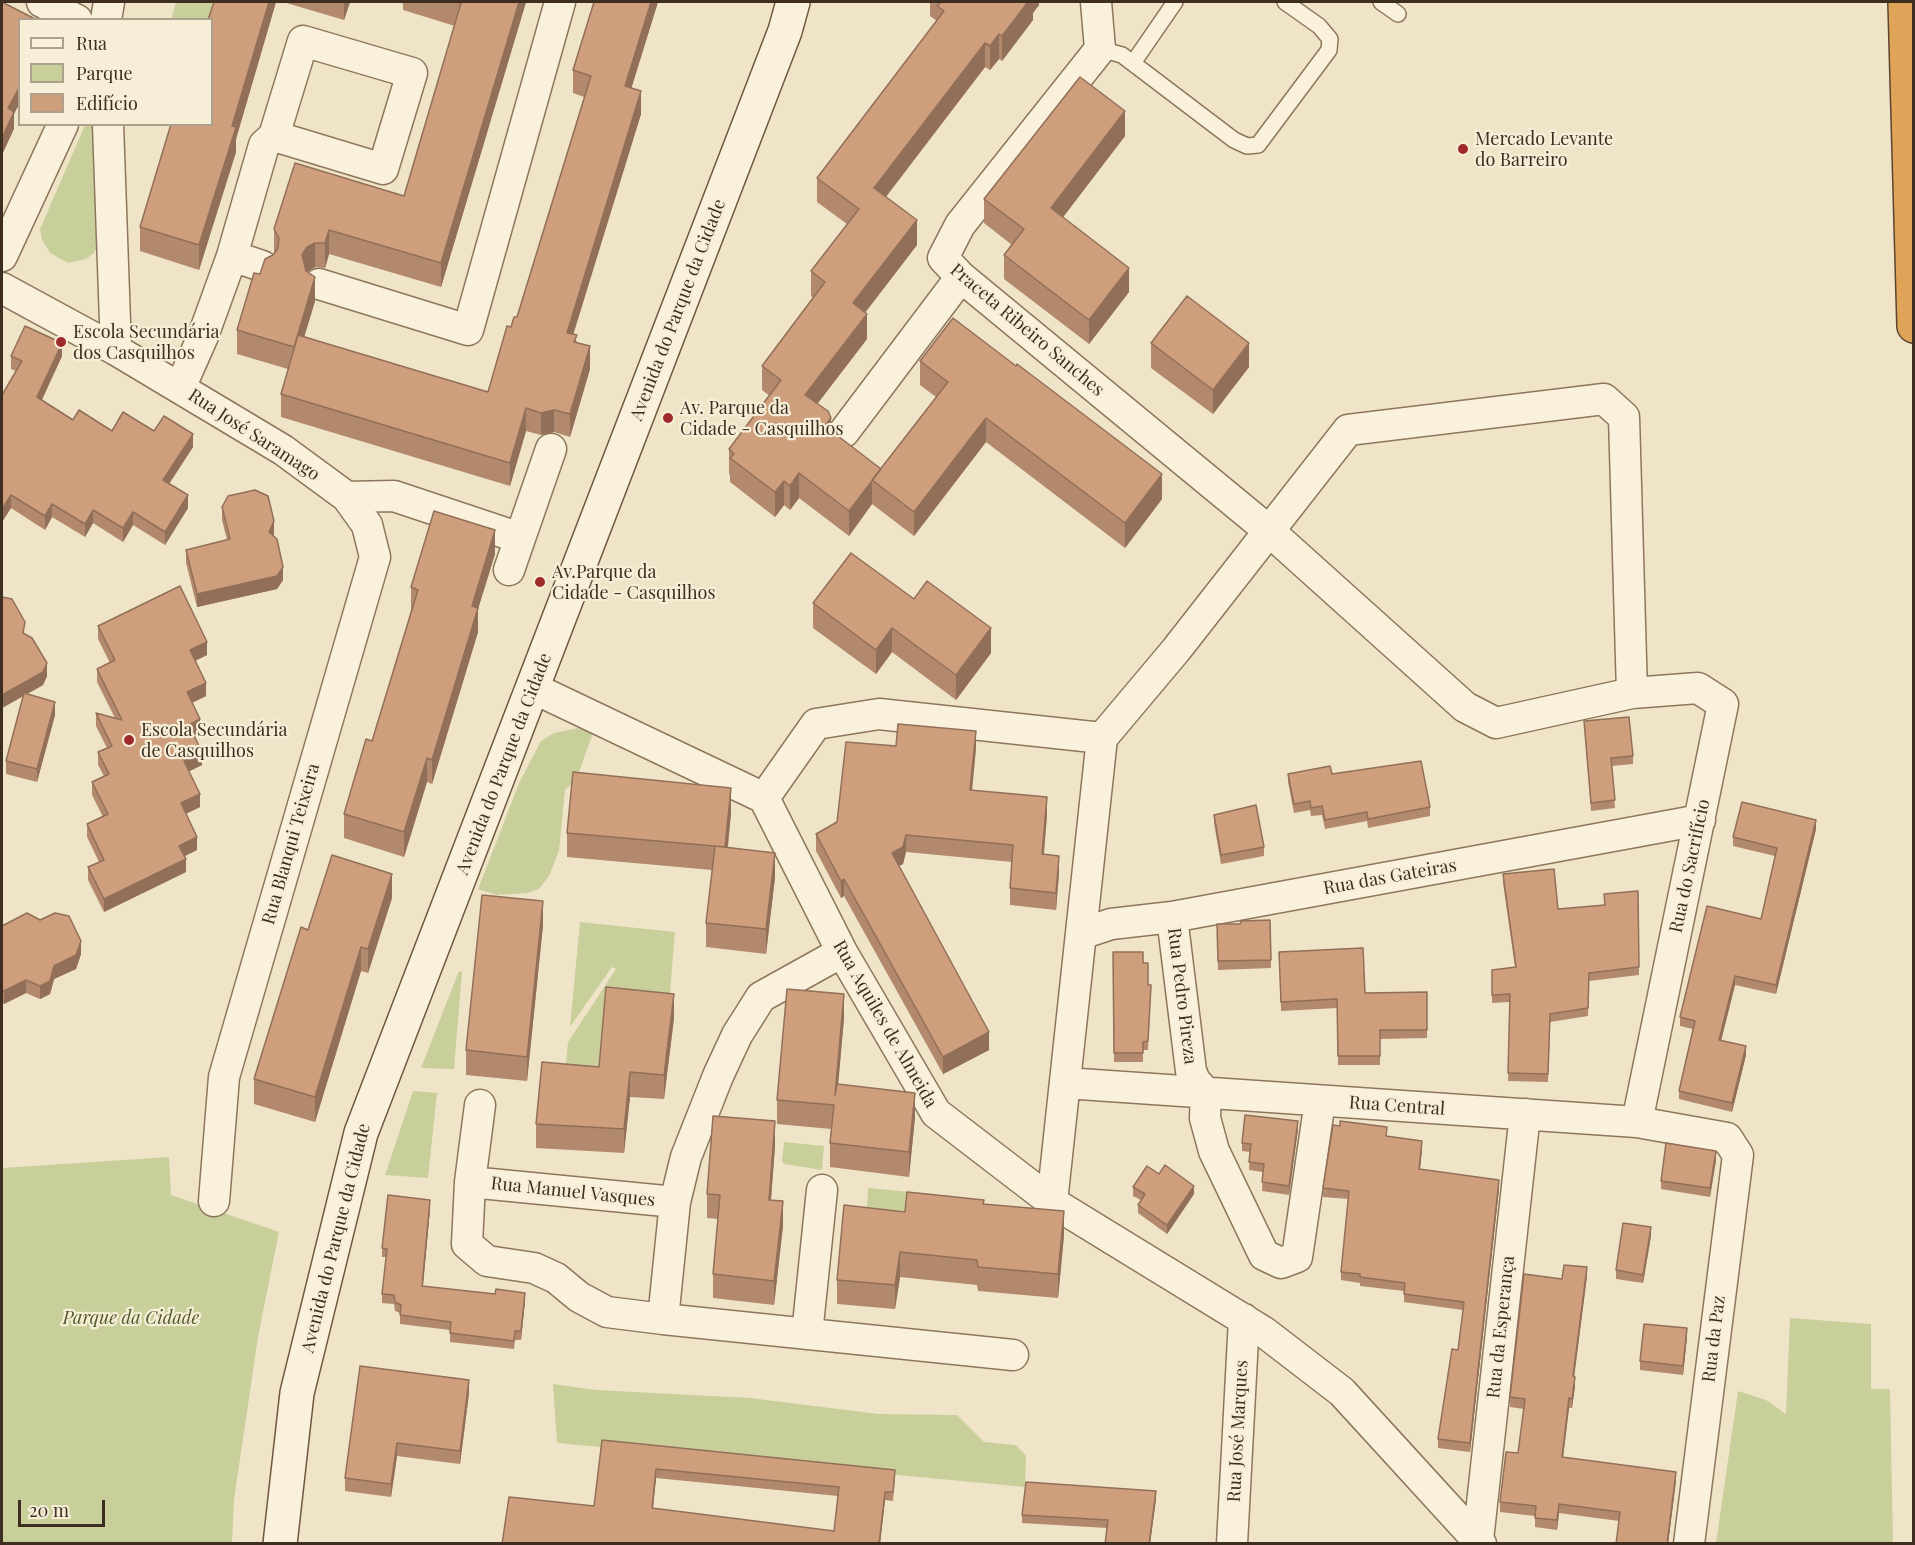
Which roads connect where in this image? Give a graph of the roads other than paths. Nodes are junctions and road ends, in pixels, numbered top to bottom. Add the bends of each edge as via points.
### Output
1 (42, 2) edge
2 (109, 2) edge
3 (560, 2) edge
4 (793, 2) edge
5 (1096, 2) edge
6 (1175, 2) edge
7 (1285, 2) edge
8 (1381, 2) edge
9 (1905, 2) edge
10 (1398, 14) dead end
11 (73, 18) edge
12 (106, 18) edge
13 (1100, 50) junction
14 (1133, 63) junction
15 (62, 126) edge
16 (108, 126) edge
17 (274, 136) junction
18 (2, 256) edge
19 (232, 256) junction
20 (262, 266) edge
21 (961, 277) junction
22 (319, 284) edge
23 (2, 288) edge
24 (1914, 326) edge
25 (116, 350) junction
26 (180, 388) junction
27 (844, 432) dead end
28 (551, 449) edge
29 (347, 497) junction
30 (1268, 530) junction
31 (520, 538) junction
32 (509, 570) dead end
33 (533, 688) junction
34 (1632, 693) junction
35 (1102, 738) junction
36 (764, 798) junction
37 (1700, 820) junction
38 (1172, 916) junction
39 (1081, 934) junction
40 (842, 952) junction
41 (1065, 1083) junction
42 (1206, 1093) junction
43 (1320, 1101) junction
44 (480, 1105) dead end
45 (1525, 1114) junction
46 (1637, 1122) junction
47 (1727, 1138) joint
48 (470, 1182) junction
49 (822, 1190) dead end
50 (214, 1201) dead end
51 (675, 1202) junction
52 (1052, 1202) junction
53 (663, 1319) junction
54 (1244, 1319) junction
55 (807, 1334) junction
56 (1013, 1355) dead end
57 (1480, 1541) edge
58 (280, 1544) edge
59 (1232, 1544) edge
60 (1689, 1544) edge

1 - 11 street
2 - 12 street
3 - 22 street via 468,330
4 - 33 street, Avenida do Parque da Cidade via 781,43
5 - 13 street
6 - 14 lane
7 - 14 lane via 1319,26 1330,39 1329,50 1258,145 1247,146 1234,140
8 - 10 lane
9 - 24 highway
13 - 14 lane via 1122,55
13 - 21 street, Praceta Ribeiro Sanches via 960,225 943,258
15 - 18 street
16 - 25 street
17 - 17 street via 383,169 412,73 303,41
17 - 19 street via 264,145
19 - 20 street
19 - 26 street
21 - 27 street
21 - 30 street, Praceta Ribeiro Sanches
23 - 25 street, Rua José Saramago
25 - 26 street, Rua José Saramago
26 - 29 street, Rua José Saramago via 283,450
28 - 31 street
29 - 31 street via 394,496
29 - 50 street, Rua Blanqui Teixeira via 368,525 375,557 224,1077
30 - 34 street, Praceta Ribeiro Sanches via 1466,707 1496,723
30 - 34 street via 1348,430 1604,399 1624,417
30 - 35 street
31 - 32 street
33 - 36 street
33 - 58 street, Avenida do Parque da Cidade via 361,1133 297,1393
34 - 37 street, Rua do Sacrifício via 1698,688 1723,704
35 - 36 street via 879,714 816,724
35 - 39 street
36 - 40 street, Rua Aquiles de Almeida
37 - 38 street, Rua das Gateiras
37 - 46 street, Rua do Sacrifício
38 - 39 street, Rua das Gateiras via 1111,924
38 - 42 street, Rua Pedro Pireza via 1191,1071
39 - 41 street
40 - 51 street, Rua Manuel Vasques via 761,997 717,1076 686,1157
40 - 52 street, Rua Aquiles de Almeida via 936,1113
41 - 42 street, Rua Central
41 - 52 street
42 - 43 street, Rua Central
42 - 43 street via 1205,1118 1214,1151 1264,1255 1281,1263 1297,1257
43 - 45 street, Rua Central
44 - 48 street
45 - 46 street, Rua Central
45 - 57 street, Rua da Esperança
46 - 47 street, Rua Central
47 - 60 street, Rua da Paz via 1738,1155
48 - 51 street, Rua Manuel Vasques
48 - 53 street, Rua Manuel Vasques via 467,1244 488,1261 534,1268 607,1311
49 - 55 street
51 - 53 street, Rua Manuel Vasques
52 - 54 street, Rua Aquiles de Almeida
53 - 55 street
54 - 57 street, Rua Aquiles de Almeida via 1342,1392
54 - 59 street, Rua José Marques
55 - 56 street

